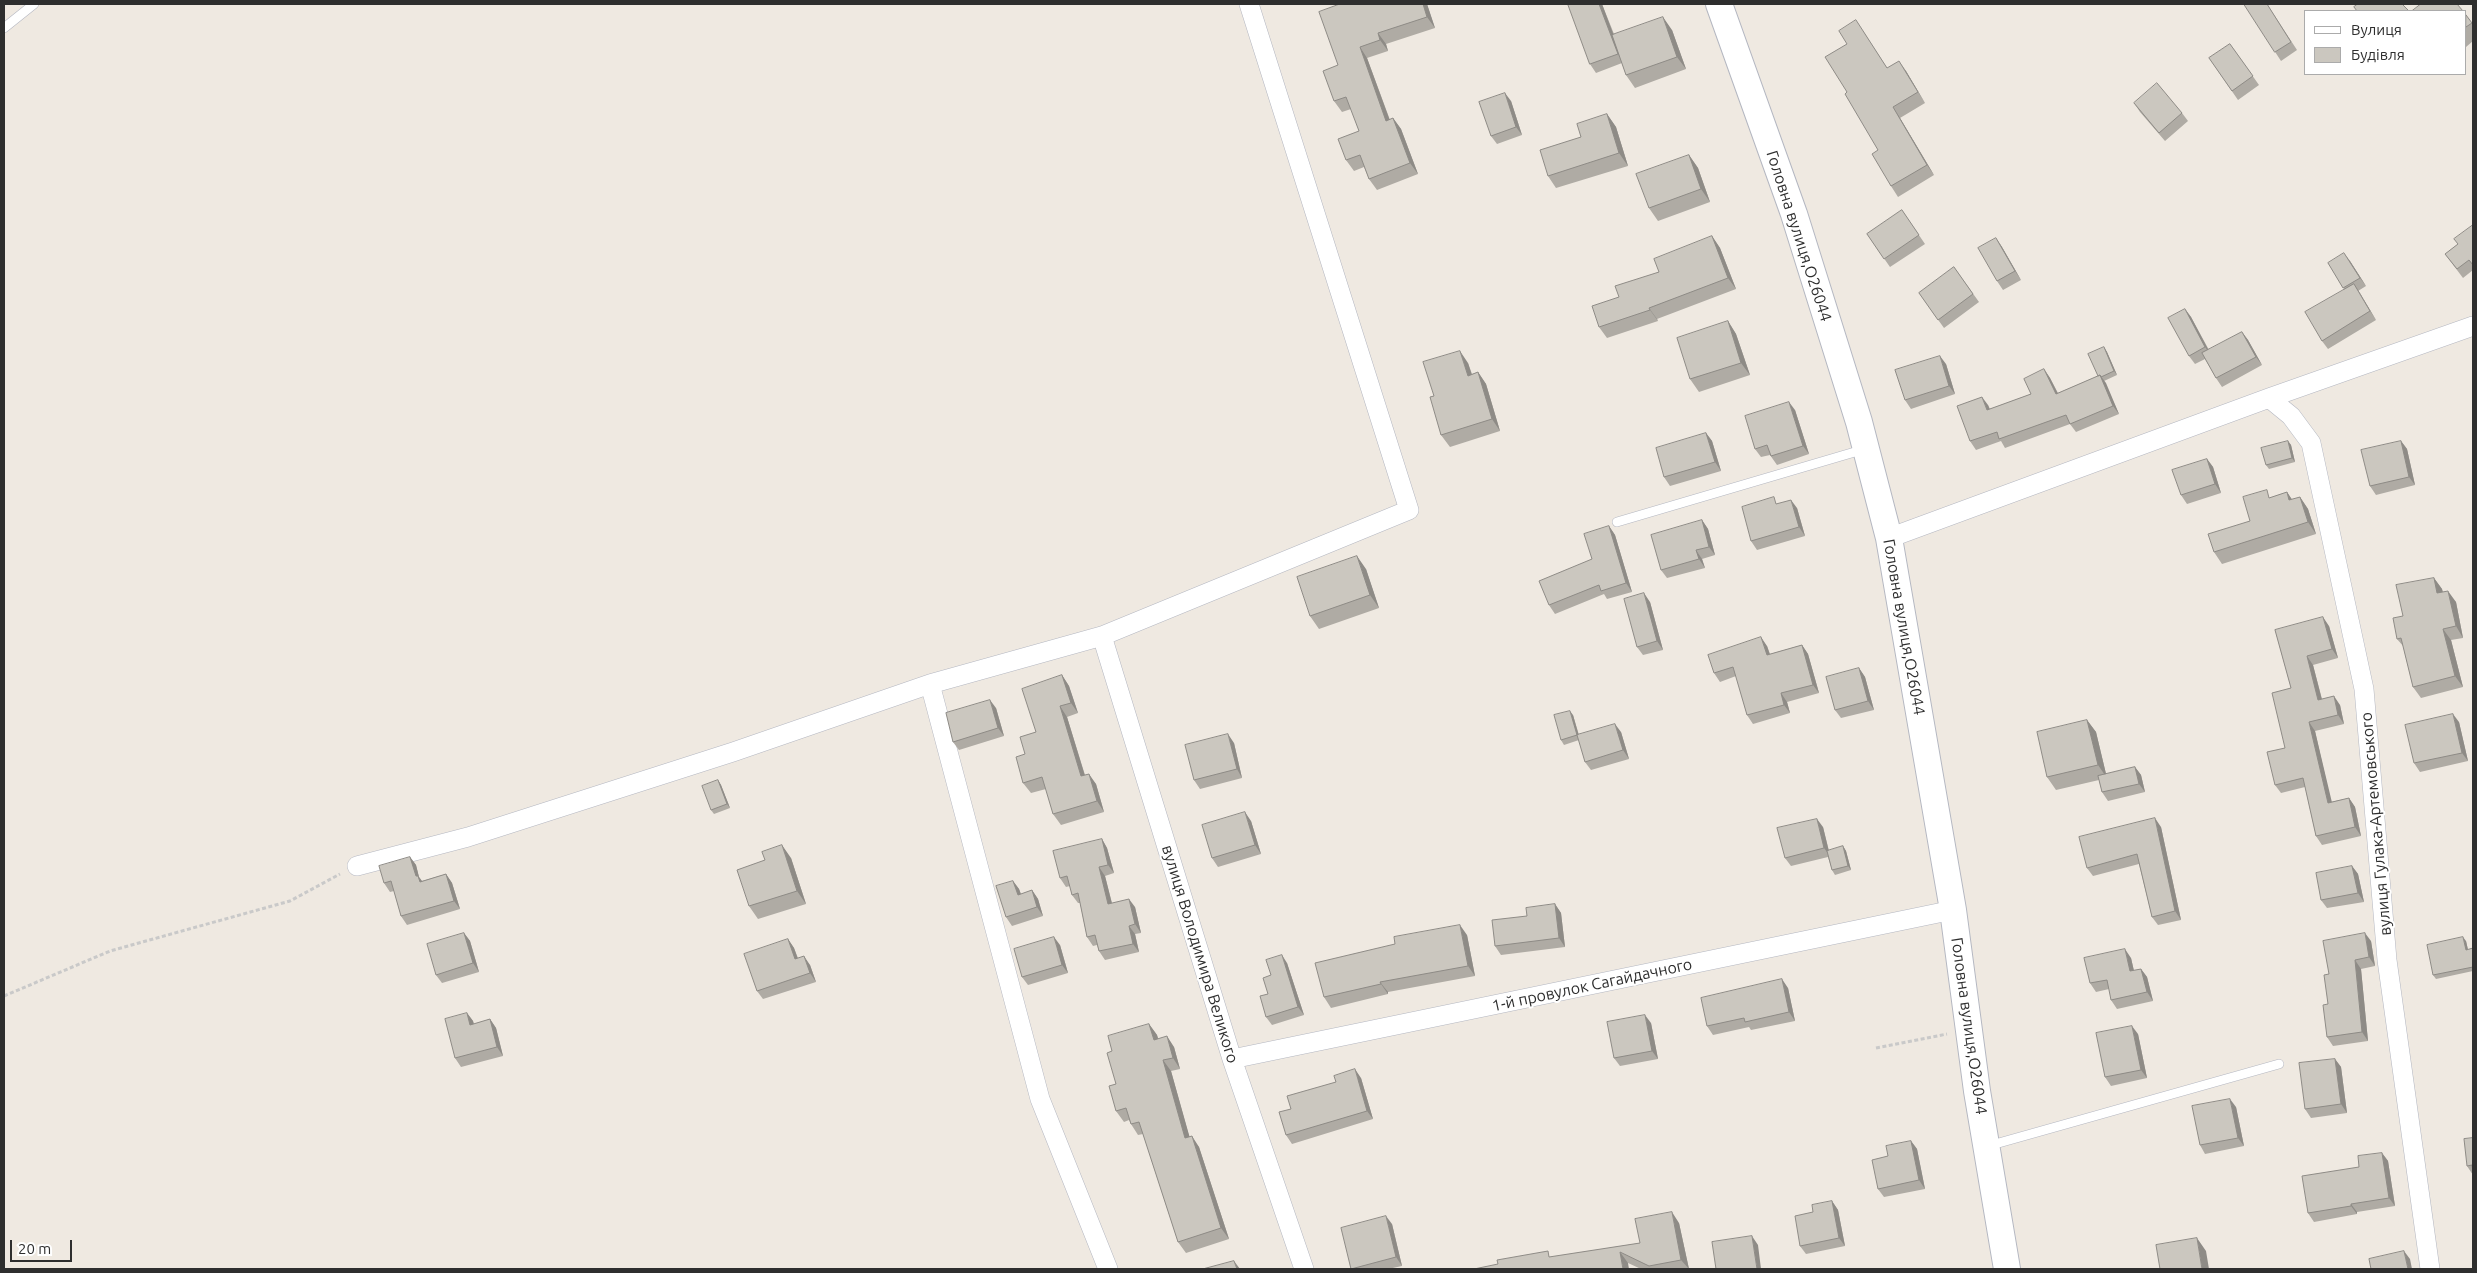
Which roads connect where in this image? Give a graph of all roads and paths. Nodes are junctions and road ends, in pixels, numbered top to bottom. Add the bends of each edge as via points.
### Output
1 (34, 4) edge
2 (1249, 4) edge
3 (1719, 4) edge
4 (4, 28) edge
5 (2473, 326) edge
6 (2269, 398) junction
7 (1865, 449) junction
8 (1617, 522) dead end
9 (1889, 538) junction
10 (1102, 636) junction
11 (930, 684) junction
12 (351, 869) joint
13 (1953, 910) junction
14 (4, 996) edge
15 (1969, 1030) junction
16 (1876, 1048) dead end
17 (1232, 1059) junction
18 (2279, 1064) dead end
19 (1988, 1146) junction
20 (1108, 1269) edge
21 (1304, 1269) edge
22 (2007, 1269) edge
23 (2430, 1269) edge

1 - 4 lane
2 - 10 street via 1409,510
3 - 7 main road, Головна вулиця,О26044 via 1794,214
5 - 6 street
6 - 9 street
6 - 23 street, вулиця Гулака-Артемовського via 2292,416 2311,443 2364,689 2387,960
7 - 8 lane
7 - 9 main road, Головна вулиця,О26044
9 - 13 main road, Головна вулиця,О26044
10 - 11 street
10 - 17 street, вулиця Володимира Великого
11 - 12 street via 733,752 468,837
11 - 20 street via 1040,1099
12 - 14 path via 290,901 110,951
13 - 15 main road, Головна вулиця,О26044
13 - 17 street, 1-й провулок Сагайдачного
15 - 16 path
15 - 19 main road, Головна вулиця,О26044
17 - 21 street, вулиця Володимира Великого
18 - 19 lane
19 - 22 main road, Головна вулиця,О26044

